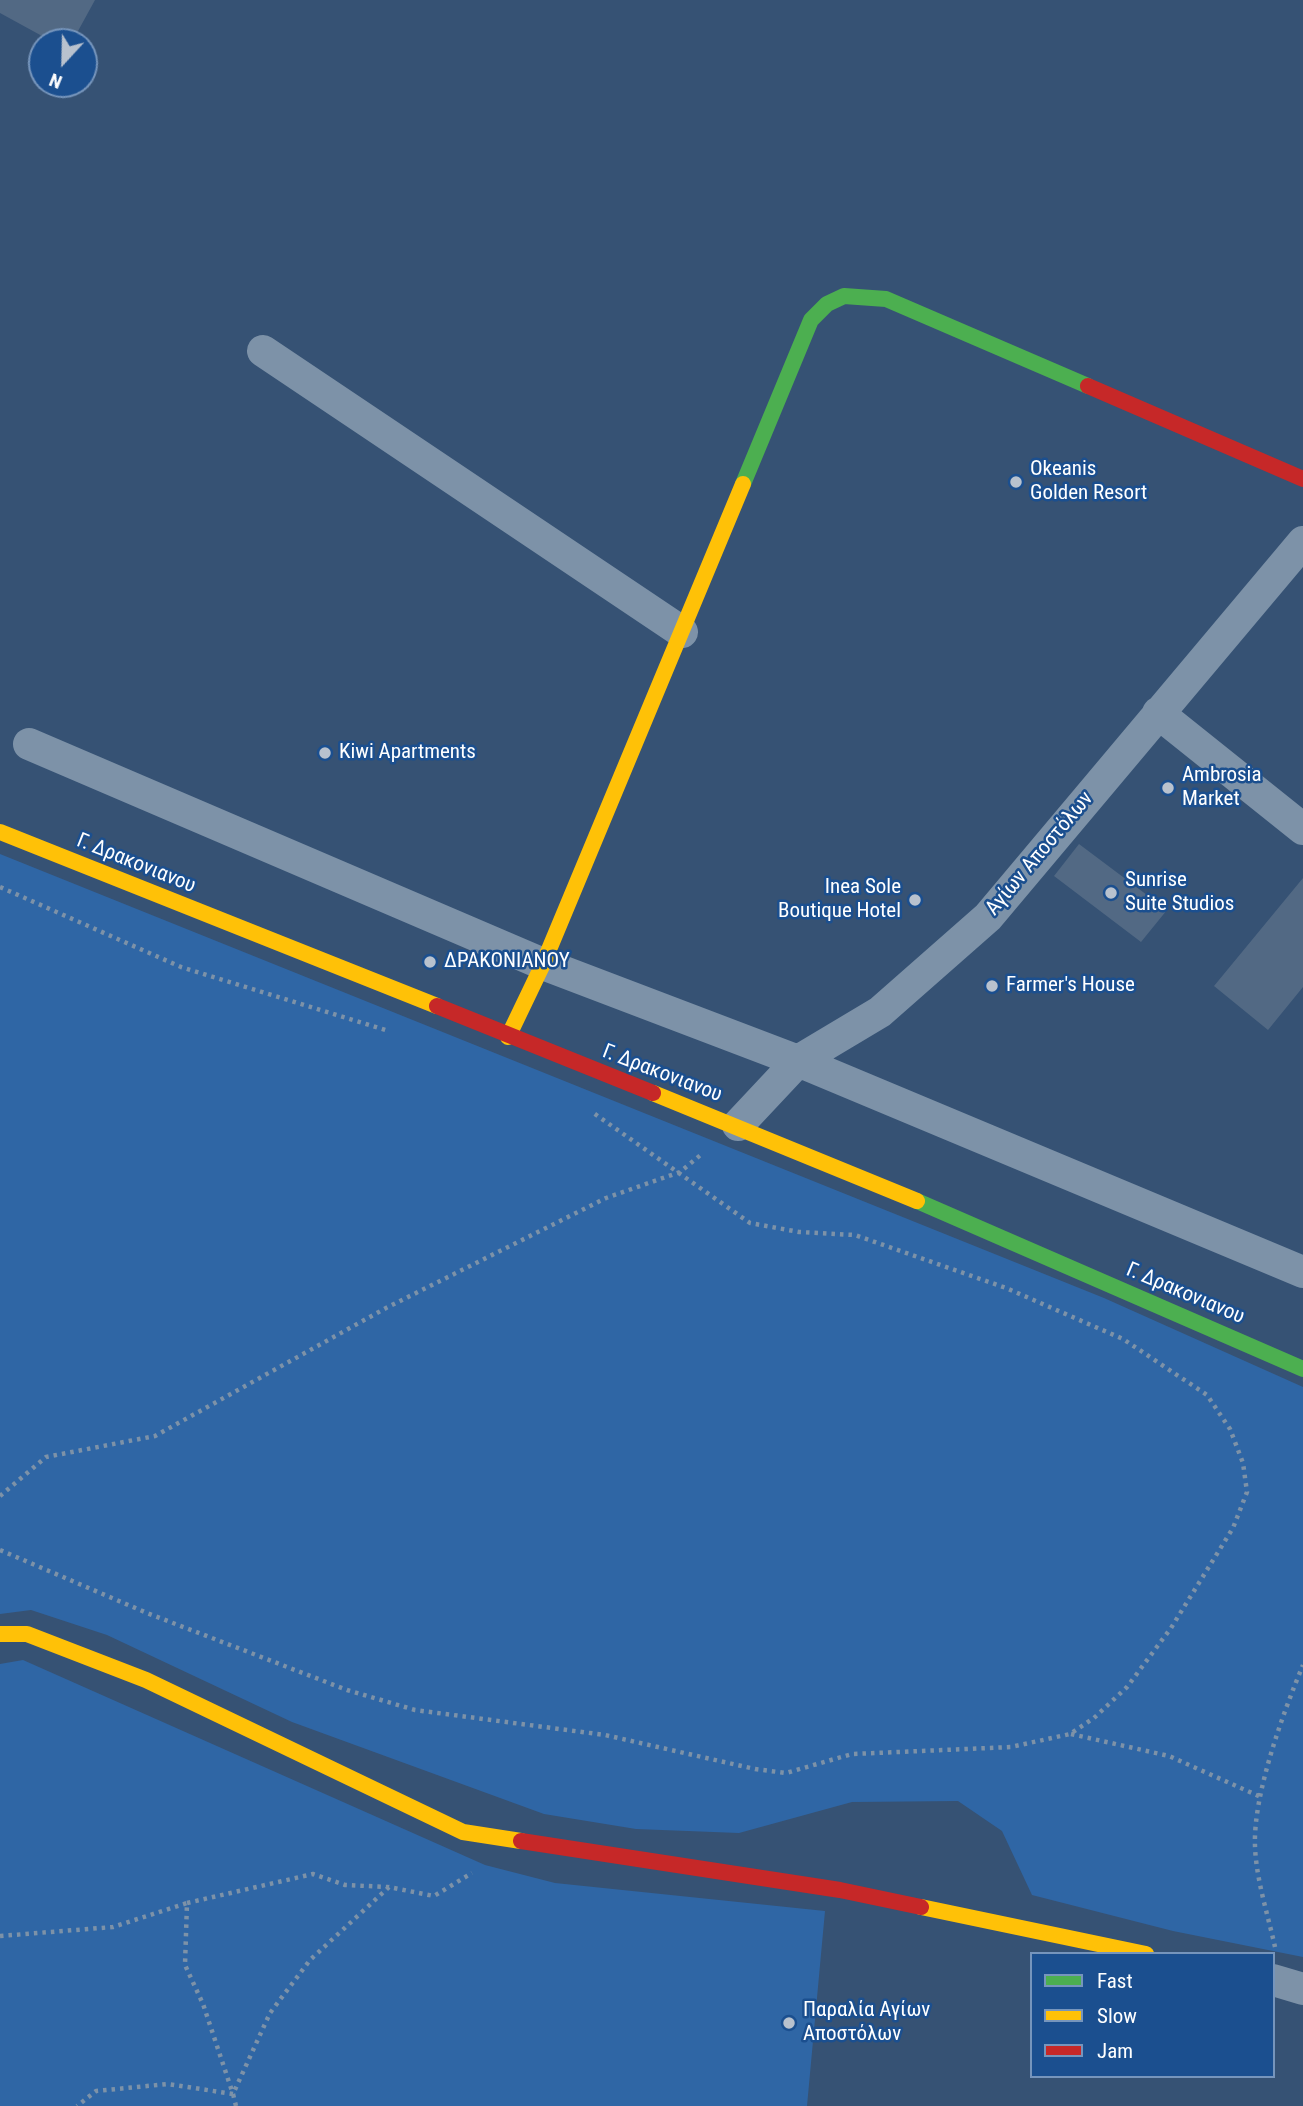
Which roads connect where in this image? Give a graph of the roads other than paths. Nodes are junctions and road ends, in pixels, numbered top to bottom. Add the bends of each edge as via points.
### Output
1 (263, 351) dead end
2 (1303, 479) edge
3 (1303, 542) edge
4 (682, 632) junction
5 (1158, 713) junction
6 (29, 744) dead end
7 (1303, 829) edge
8 (0, 832) edge
9 (543, 964) junction
10 (508, 1037) junction
11 (798, 1061) junction
12 (738, 1125) junction
13 (1303, 1272) edge
14 (1303, 1369) edge
15 (0, 1634) edge
16 (1136, 1952) edge

1 - 4 street
2 - 4 street via 886,299 860,294 837,298 822,305 811,320
3 - 5 street, Αγίων Αποστόλων
4 - 9 street
5 - 7 street
5 - 11 street, Αγίων Αποστόλων via 988,917 880,1012
6 - 9 street
8 - 10 street, Γ. Δρακονιανου
9 - 10 street
9 - 11 street
10 - 12 street, Γ. Δρακονιανου
11 - 12 street, Αγίων Αποστόλων
11 - 13 street
12 - 14 street, Γ. Δρακονιανου
15 - 16 street via 27,1634 146,1680 463,1832 840,1890

